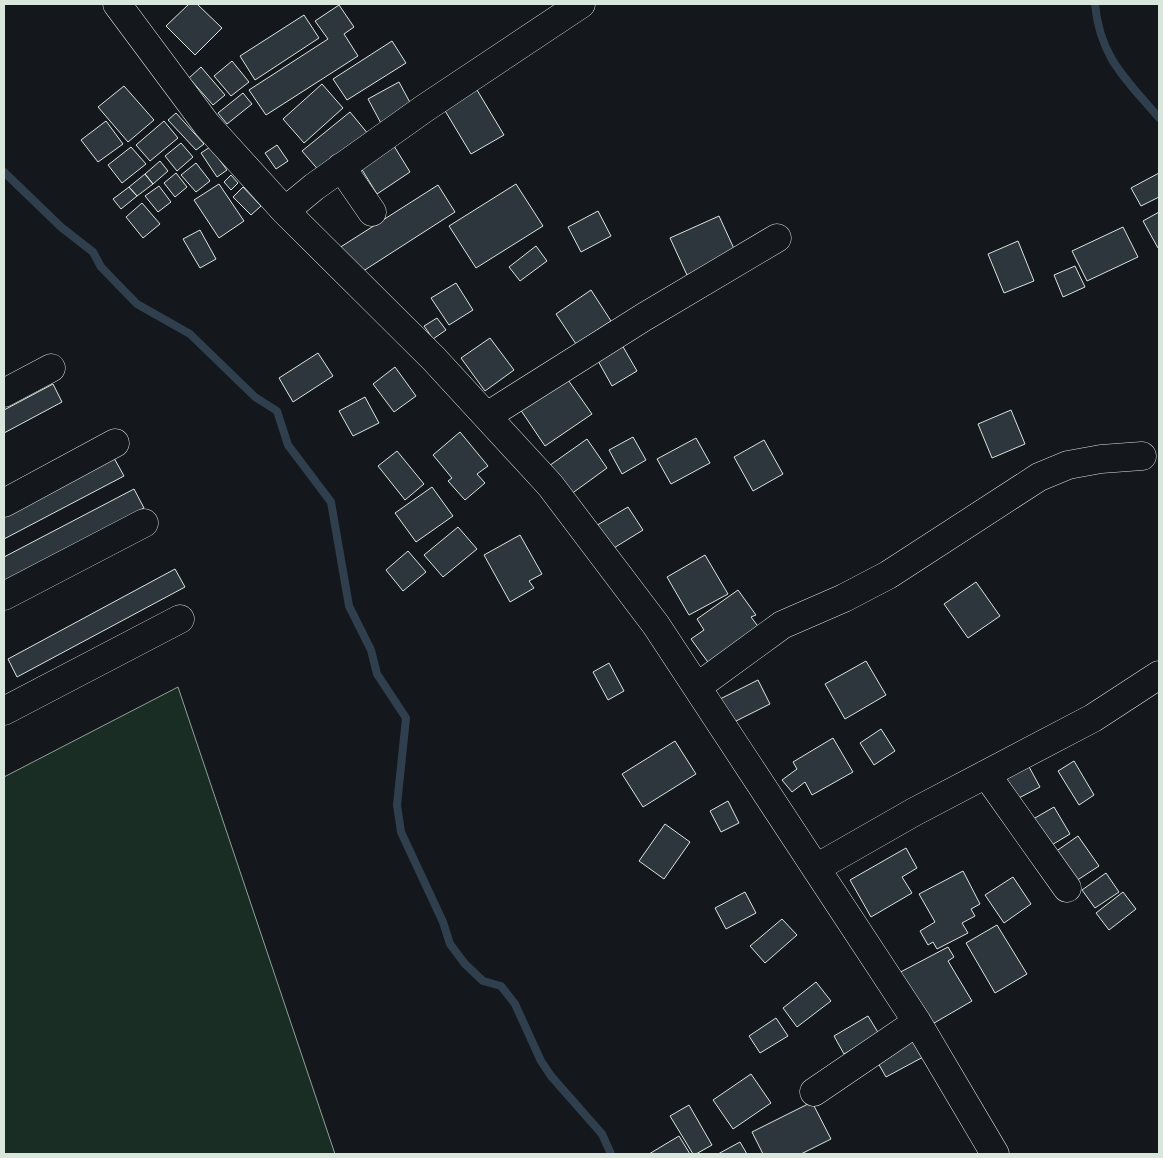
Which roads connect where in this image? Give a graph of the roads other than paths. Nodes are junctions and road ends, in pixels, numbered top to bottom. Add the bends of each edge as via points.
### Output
1 (117, 4) edge
2 (581, 4) edge
3 (341, 167) junction
4 (285, 210) junction
5 (372, 212) dead end
6 (777, 238) dead end
7 (51, 368) dead end
8 (4, 393) edge
9 (487, 416) junction
10 (115, 443) dead end
11 (1142, 456) dead end
12 (4, 503) edge
13 (144, 523) dead end
14 (4, 596) edge
15 (180, 620) dead end
16 (753, 669) dead end
17 (1159, 675) edge
18 (701, 694) junction
19 (6, 704) edge
20 (986, 774) junction
21 (816, 868) junction
22 (1067, 888) dead end
23 (917, 1022) junction
24 (814, 1092) dead end
25 (995, 1154) edge

1 - 4 street via 207,125
2 - 3 street
3 - 4 street
3 - 5 street
4 - 9 street via 434,358
6 - 9 street
7 - 8 street
9 - 18 street via 550,485 656,624
10 - 12 street
11 - 18 street via 1068,465 1039,478 888,575 782,625
13 - 14 street
15 - 19 street
16 - 18 street
17 - 20 street via 1093,718
18 - 21 street
20 - 21 street
20 - 22 street
21 - 23 street
23 - 24 street
23 - 25 street

